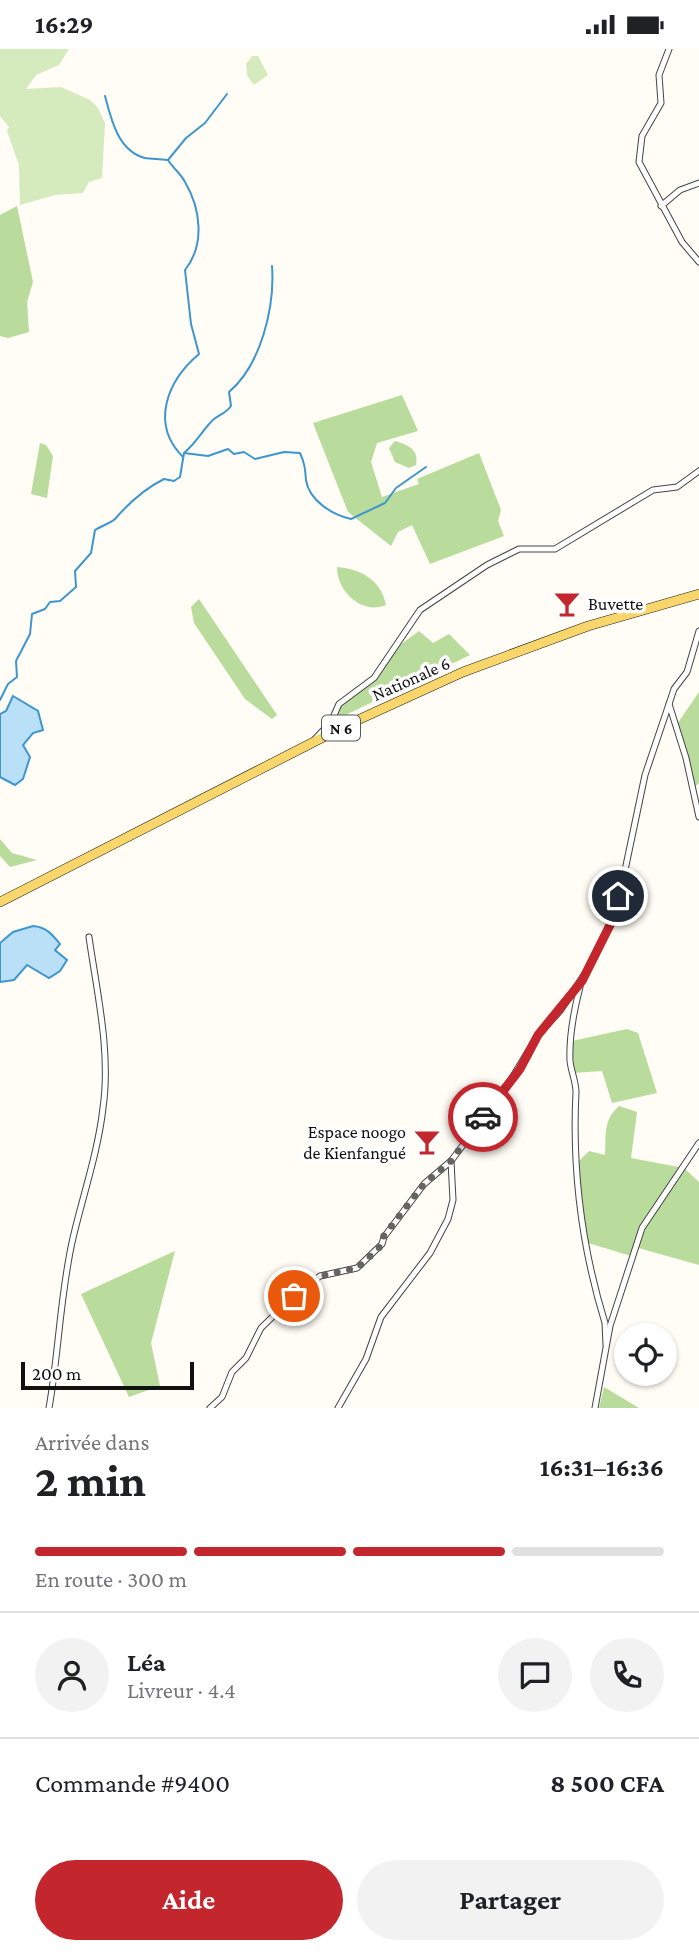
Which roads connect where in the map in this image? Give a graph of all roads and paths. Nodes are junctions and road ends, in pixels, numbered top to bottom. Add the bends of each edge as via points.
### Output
1 (669, 49) edge
2 (699, 183) edge
3 (661, 206) junction
4 (699, 262) edge
5 (699, 471) edge
6 (699, 594) edge
7 (699, 631) edge
8 (669, 704) junction
9 (309, 745) junction
10 (699, 817) edge
11 (0, 902) edge
12 (89, 937) dead end
13 (582, 981) junction
14 (699, 1143) edge
15 (451, 1161) junction
16 (606, 1345) junction
17 (49, 1408) edge
18 (210, 1408) edge
19 (338, 1408) edge
20 (595, 1408) edge

1 - 3 street via 659,75 661,103 639,146 639,162
2 - 3 street via 680,190
3 - 4 street
5 - 9 street via 677,487 653,490 555,549 519,549 420,610 374,678 339,704 331,722
6 - 9 main road, Nationale 6 / N 6 via 505,655
7 - 8 street via 687,672
8 - 10 street
8 - 13 street via 645,775 616,913
9 - 11 main road, Nationale 6 / N 6
12 - 17 street via 103,1031 104,1108 71,1249
13 - 15 street via 538,1035 520,1069
13 - 16 street via 573,1012 570,1060 576,1090 572,1112 576,1193
14 - 16 street via 642,1228 622,1280
15 - 18 street via 424,1184 382,1244 357,1268 320,1276 261,1328 246,1359 232,1372 222,1397
15 - 19 street via 453,1200 448,1219 430,1253 382,1317 366,1359
16 - 20 street

